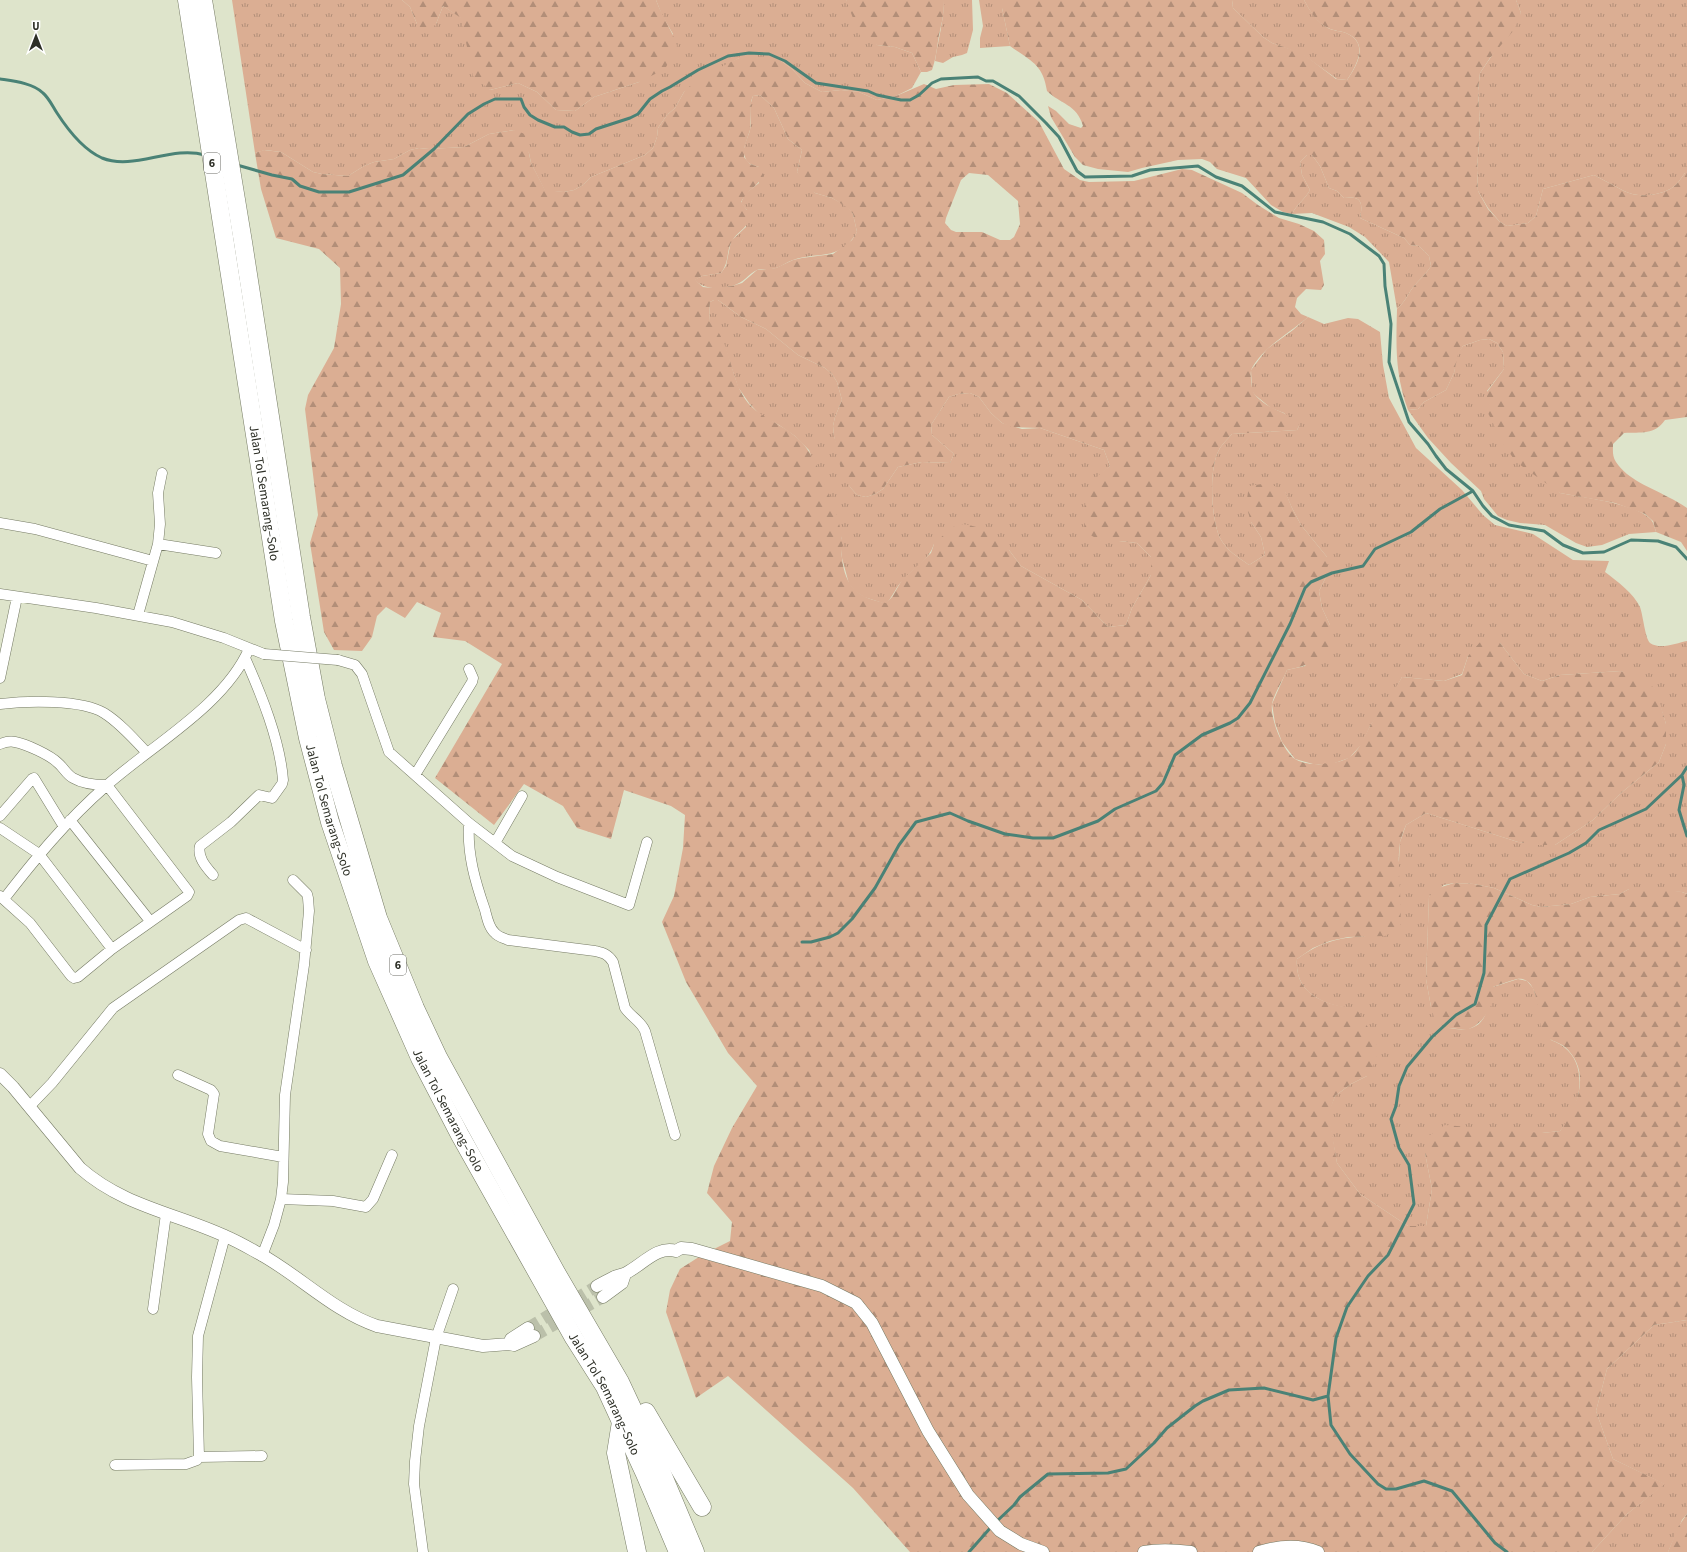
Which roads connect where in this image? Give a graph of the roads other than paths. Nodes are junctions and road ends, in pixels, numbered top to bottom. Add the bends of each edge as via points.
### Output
1 (187, 0) edge
2 (203, 0) edge
3 (162, 473) dead end
4 (0, 523) edge
5 (158, 544) junction
6 (216, 553) dead end
7 (153, 561) junction
8 (0, 594) edge
9 (17, 597) junction
10 (138, 615) junction
11 (247, 653) junction
12 (469, 670) dead end
13 (0, 678) edge
14 (0, 704) edge
15 (0, 744) edge
16 (147, 753) junction
17 (415, 775) junction
18 (107, 785) junction
19 (522, 796) dead end
20 (0, 816) edge
21 (67, 823) junction
22 (469, 823) junction
23 (0, 828) edge
24 (647, 842) dead end
25 (495, 843) junction
26 (39, 854) junction
27 (213, 875) dead end
28 (293, 880) dead end
29 (2, 897) edge
30 (150, 921) junction
31 (112, 949) junction
32 (306, 950) junction
33 (0, 1074) edge
34 (178, 1075) dead end
35 (29, 1107) junction
36 (675, 1135) dead end
37 (392, 1155) dead end
38 (283, 1157) junction
39 (281, 1198) junction
40 (166, 1214) junction
41 (225, 1236) junction
42 (262, 1256) junction
43 (453, 1289) dead end
44 (600, 1292) tunnel mouth
45 (153, 1309) dead end
46 (531, 1332) tunnel mouth
47 (436, 1338) junction
48 (598, 1344) junction
49 (621, 1422) junction
50 (200, 1456) junction
51 (262, 1456) dead end
52 (115, 1465) dead end
53 (702, 1507) dead end
54 (423, 1552) edge
55 (637, 1552) edge
56 (678, 1552) edge
57 (695, 1552) edge
58 (1043, 1552) edge
59 (1144, 1552) edge
60 (1191, 1552) edge
61 (1259, 1552) edge
62 (1318, 1552) edge

1 - 49 highway, Jalan Tol Semarang–Solo / 6 via 292,663 330,822 361,918 396,1007 446,1107 574,1338 605,1387
2 - 48 highway, Jalan Tol Semarang–Solo / 6 via 301,617 316,699 332,766 378,918 415,1008 438,1057 556,1274
3 - 5 street via 158,493
4 - 7 street via 35,529
5 - 6 street
5 - 7 street
7 - 10 street
8 - 9 street
9 - 10 street
9 - 13 street
10 - 11 street via 172,622 224,638
11 - 16 street via 236,673 222,689 189,720
11 - 17 street, bridge via 338,660 356,665 362,674 387,748
11 - 27 street via 279,754 283,780 272,798 260,795 200,846 198,852 202,861
12 - 17 street via 472,682
14 - 16 street via 88,706 105,714
15 - 18 street via 16,742 52,758 73,778
16 - 18 street
17 - 22 street
18 - 21 street
18 - 30 street via 188,890 188,895
19 - 25 street
20 - 21 street via 34,778
21 - 26 street
21 - 30 street
22 - 25 street
22 - 36 street via 468,842 474,878 488,922 494,932 508,940 607,954 613,962 625,1008 645,1031
23 - 26 street
24 - 25 street via 629,905 557,878 512,856
26 - 29 street
26 - 31 street
28 - 32 street via 304,890 308,898
29 - 31 street via 30,923 73,977 78,977
30 - 31 street
32 - 35 street via 246,918 239,920 113,1008 52,1083
32 - 38 street via 285,1095
33 - 35 street
34 - 38 street via 211,1090 214,1094 208,1134 211,1141 220,1146
35 - 40 street via 92,1179 122,1197
37 - 39 street via 370,1205 366,1207 333,1201
38 - 39 street
39 - 42 street
40 - 41 street
40 - 45 street
41 - 42 street
41 - 50 street via 198,1336
42 - 47 street via 328,1301 365,1322
43 - 47 street
44 - 58 street via 616,1276 625,1274 641,1262 668,1248 676,1251 680,1248 822,1286 856,1303 872,1323 928,1431 968,1495 1000,1531 1021,1544
46 - 47 street via 511,1339 509,1344 483,1346
47 - 54 street via 415,1461 415,1491
48 - 53 highway via 624,1375
48 - 57 highway, Jalan Tol Semarang–Solo / 6 via 634,1411
49 - 55 highway via 616,1453
49 - 56 highway, Jalan Tol Semarang–Solo / 6
50 - 51 street
50 - 52 street via 186,1464
59 - 60 street
61 - 62 street via 1285,1547

